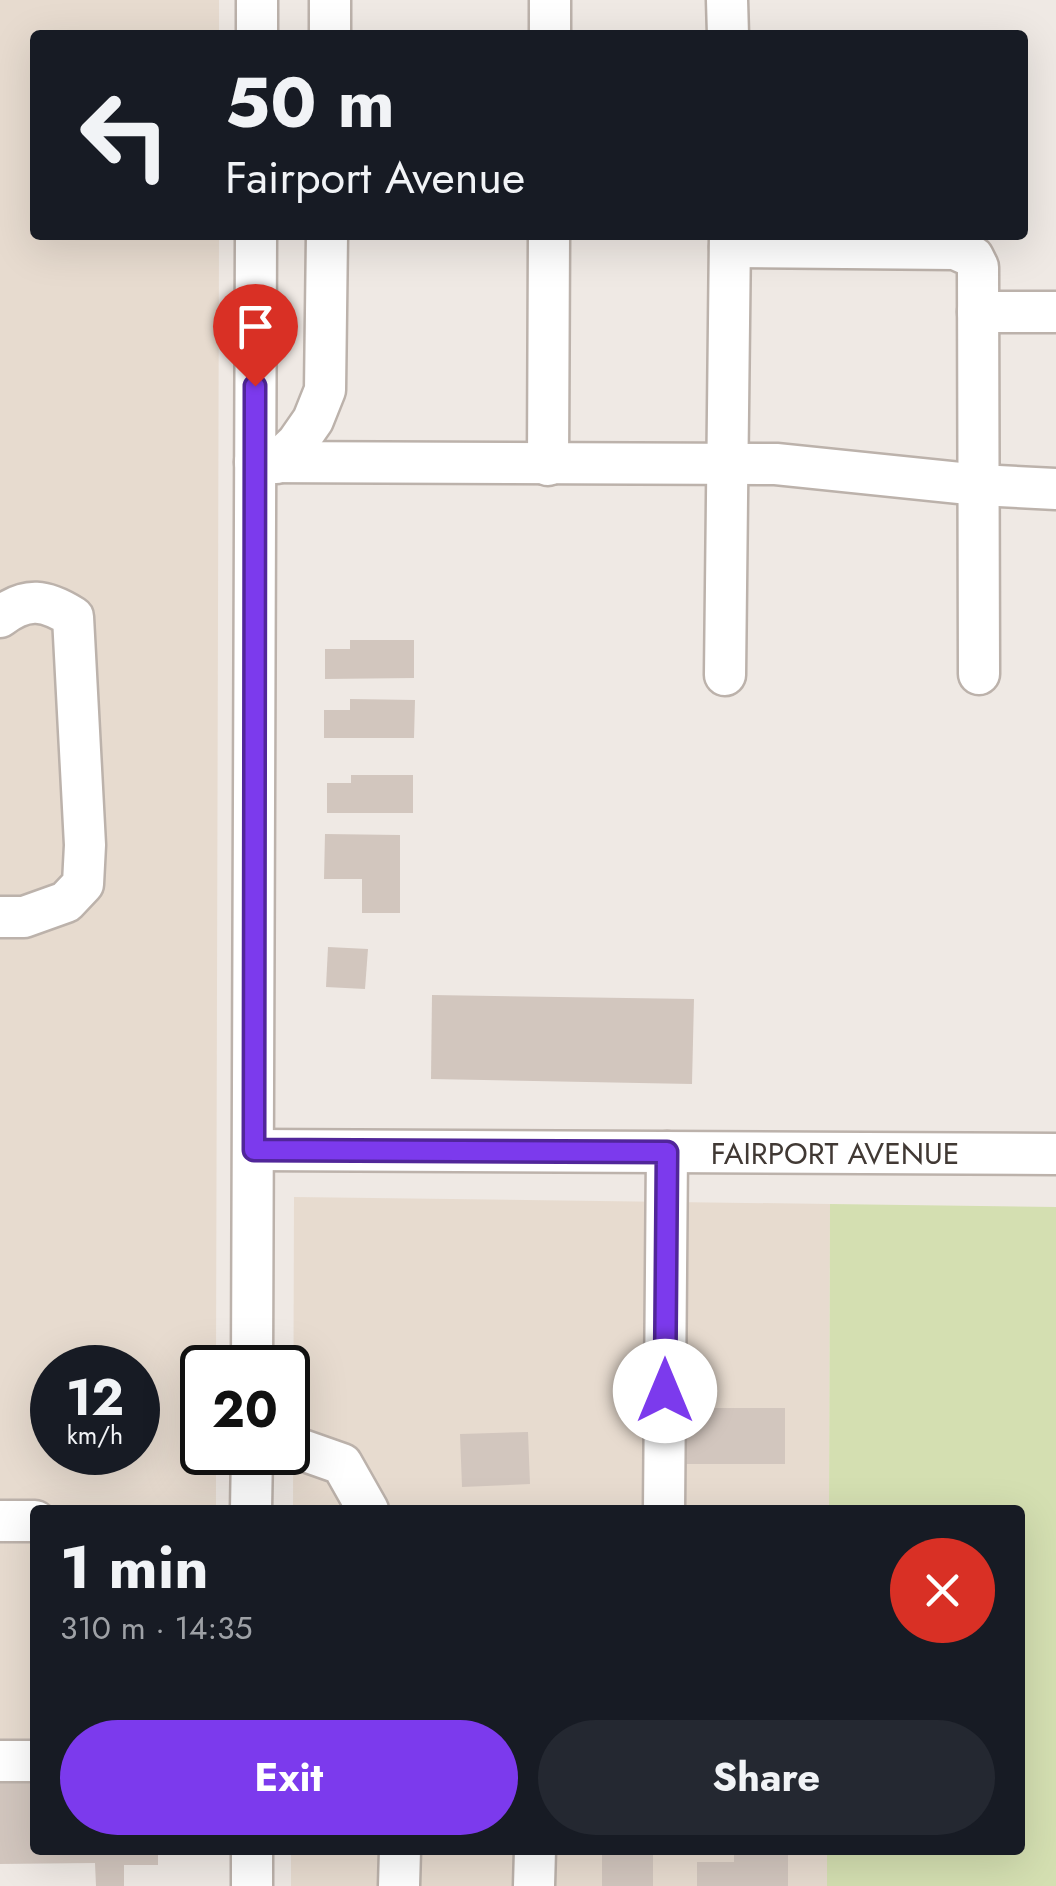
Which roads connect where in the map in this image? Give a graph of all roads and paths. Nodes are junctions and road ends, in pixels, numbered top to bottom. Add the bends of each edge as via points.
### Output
1 (257, 0) edge
2 (330, 0) edge
3 (550, 0) edge
4 (727, 0) edge
5 (257, 30) edge
6 (330, 30) edge
7 (550, 30) edge
8 (728, 30) edge
9 (256, 240) edge
10 (327, 240) edge
11 (548, 240) edge
12 (730, 241) edge
13 (978, 312) junction
14 (1056, 312) edge
15 (266, 462) junction
16 (548, 465) junction
17 (726, 465) junction
18 (979, 486) junction
19 (1056, 488) edge
20 (0, 616) edge
21 (979, 674) dead end
22 (724, 675) dead end
23 (0, 917) edge
24 (254, 1150) junction
25 (667, 1152) junction
26 (1056, 1154) edge
27 (252, 1345) edge
28 (310, 1453) edge
29 (252, 1475) edge
30 (252, 1505) edge
31 (365, 1505) edge
32 (664, 1505) edge
33 (0, 1521) edge
34 (30, 1521) edge
35 (0, 1762) edge
36 (30, 1762) edge
37 (252, 1855) edge
38 (400, 1855) edge
39 (534, 1855) edge
40 (252, 1886) edge
41 (399, 1886) edge
42 (534, 1886) edge

1 - 5 street
2 - 6 street
3 - 7 street
4 - 8 street
9 - 15 street
10 - 15 street via 326,390 313,420
11 - 16 street
12 - 13 street via 964,250 978,267
12 - 17 street
13 - 14 street
13 - 18 street
15 - 16 street
15 - 24 street
16 - 17 street
17 - 18 street via 776,464
17 - 22 street
18 - 19 street
18 - 21 street
20 - 23 street via 16,605 51,603 73,618 85,845 83,884 66,902 24,918
24 - 25 street, FAIRPORT AVENUE
24 - 27 street
25 - 26 street, FAIRPORT AVENUE
25 - 32 street
28 - 31 street via 342,1464
29 - 30 street
33 - 34 street
35 - 36 street
37 - 40 street
38 - 41 street
39 - 42 street

